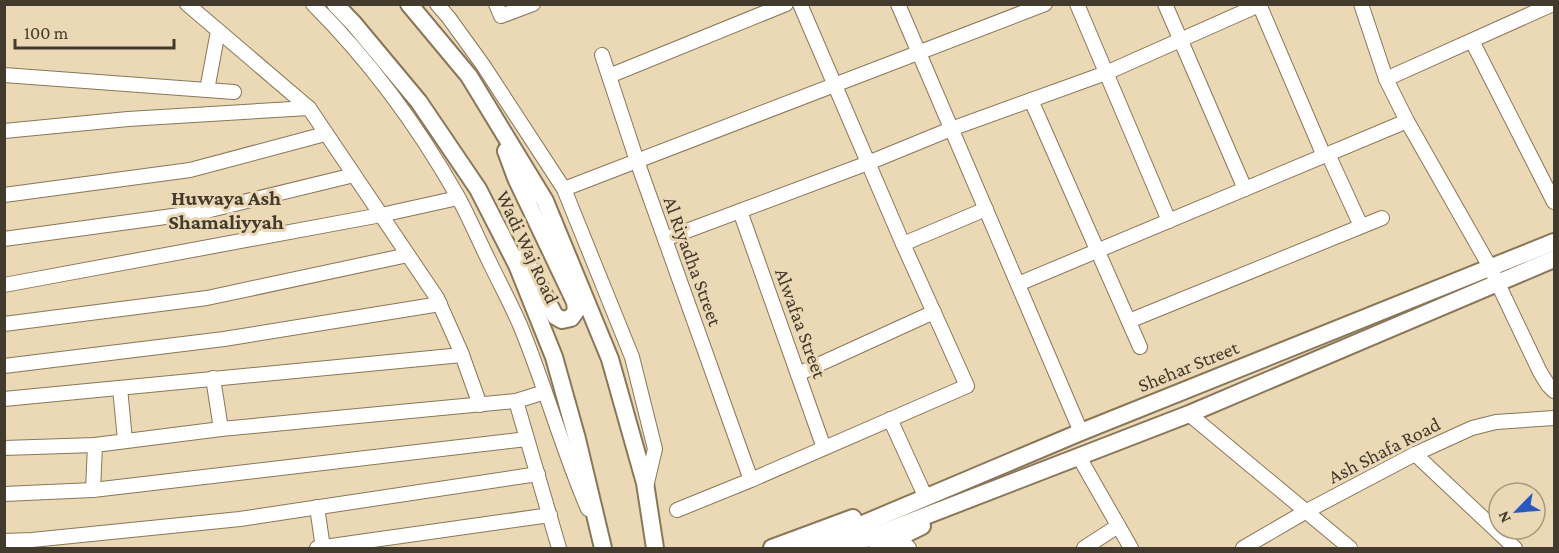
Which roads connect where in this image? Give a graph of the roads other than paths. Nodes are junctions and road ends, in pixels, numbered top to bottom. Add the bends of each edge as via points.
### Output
1 (187, 4) edge
2 (313, 4) edge
3 (335, 4) edge
4 (409, 4) edge
5 (437, 4) edge
6 (496, 4) edge
7 (533, 4) edge
8 (786, 4) edge
9 (800, 4) edge
10 (898, 4) edge
11 (1045, 4) edge
12 (1077, 4) edge
13 (1165, 4) edge
14 (1361, 4) edge
15 (1553, 4) edge
16 (1259, 5) edge
17 (447, 11) edge
18 (218, 31) junction
19 (1181, 40) junction
20 (1472, 41) junction
21 (918, 53) junction
22 (602, 55) dead end
23 (1106, 73) junction
24 (4, 75) edge
25 (609, 76) junction
26 (1386, 79) junction
27 (835, 85) junction
28 (207, 90) junction
29 (234, 92) dead end
30 (1031, 100) junction
31 (309, 108) junction
32 (491, 112) junction
33 (1407, 120) junction
34 (951, 129) junction
35 (4, 131) edge
36 (325, 134) junction
37 (450, 148) junction
38 (1326, 155) junction
39 (637, 161) junction
40 (868, 163) junction
41 (354, 176) junction
42 (564, 189) junction
43 (1245, 189) junction
44 (4, 195) edge
45 (458, 198) junction
46 (1554, 202) edge
47 (986, 209) junction
48 (740, 210) junction
49 (381, 215) junction
50 (1382, 218) dead end
51 (1169, 221) junction
52 (1361, 226) junction
53 (4, 239) edge
54 (664, 239) junction
55 (1554, 242) edge
56 (903, 244) junction
57 (1098, 251) junction
58 (408, 255) junction
59 (1554, 259) edge
60 (1490, 267) junction
61 (1498, 283) junction
62 (1018, 284) junction
63 (4, 285) edge
64 (440, 304) junction
65 (934, 312) junction
66 (1129, 321) junction
67 (4, 324) edge
68 (1140, 347) dead end
69 (462, 355) junction
70 (4, 366) edge
71 (798, 374) junction
72 (213, 378) junction
73 (120, 388) junction
74 (1554, 391) edge
75 (545, 392) junction
76 (4, 399) edge
77 (516, 401) junction
78 (480, 405) junction
79 (1190, 414) junction
80 (1554, 418) edge
81 (890, 419) junction
82 (221, 429) junction
83 (1081, 432) junction
84 (527, 439) junction
85 (125, 441) junction
86 (94, 445) junction
87 (4, 448) edge
88 (824, 448) junction
89 (1415, 454) junction
90 (1079, 457) junction
91 (538, 474) junction
92 (751, 480) junction
93 (93, 490) junction
94 (987, 492) junction
95 (4, 494) edge
96 (647, 494) junction
97 (926, 498) junction
98 (317, 507) junction
99 (677, 510) dead end
100 (1305, 512) junction
101 (550, 515) junction
102 (1118, 526) junction
103 (4, 541) edge
104 (842, 543) edge
105 (904, 543) edge
106 (32, 544) edge
107 (601, 544) edge
108 (320, 548) edge
109 (559, 549) edge
110 (655, 549) edge
111 (665, 549) edge
112 (772, 549) edge
113 (804, 549) edge
114 (877, 549) edge
115 (1084, 549) edge
116 (1131, 549) edge
117 (1243, 549) edge
118 (1350, 549) edge
119 (1515, 549) edge

1 - 18 street
2 - 45 street via 414,125
3 - 37 main road, Wadi Waj Road via 419,102
4 - 32 main road, Wadi Waj Road via 469,76
5 - 17 street
6 - 7 street via 501,16
8 - 25 street
9 - 27 street
10 - 21 street
11 - 21 street
12 - 23 street
13 - 19 street
14 - 26 street
15 - 20 street
16 - 19 street
16 - 38 street
17 - 42 street
18 - 28 street
18 - 31 street
19 - 23 street
19 - 43 street
20 - 26 street
20 - 46 street
21 - 27 street
21 - 34 street
22 - 25 street, Al Riyadha Street
23 - 30 street
23 - 51 street
24 - 28 street
25 - 39 street, Al Riyadha Street
26 - 33 street
27 - 39 street
27 - 40 street
28 - 29 street
30 - 34 street
30 - 57 street
31 - 35 street
31 - 36 street
32 - 37 main road via 516,178 575,302 576,311 571,318 562,320 555,316 485,180
32 - 96 main road, Wadi Waj Road via 545,201 582,289 610,359
33 - 38 street
33 - 60 street
34 - 40 street
34 - 47 street
36 - 41 street
36 - 44 street via 190,170
37 - 107 main road, Wadi Waj Road via 478,189 517,265 554,357
38 - 43 street
38 - 52 street
39 - 42 street
39 - 54 street, Al Riyadha Street
40 - 48 street
40 - 56 street
41 - 49 street
41 - 53 street via 202,212
42 - 96 street via 632,357 655,448
43 - 51 street
45 - 49 street
45 - 75 street via 520,324
47 - 56 street
47 - 62 street
48 - 54 street
48 - 71 street, Alwafaa Street
49 - 58 street
49 - 63 street
50 - 52 street
51 - 57 street
52 - 66 street
54 - 92 street, Al Riyadha Street
55 - 60 main road, Shehar Street
56 - 65 street
57 - 62 street
57 - 66 street
58 - 64 street
58 - 67 street via 207,298
59 - 61 main road
60 - 61 street
60 - 83 main road, Shehar Street
61 - 74 street via 1540,372
61 - 79 main road
62 - 83 street
64 - 69 street
64 - 70 street via 224,339
65 - 71 street
65 - 81 street via 968,386
66 - 68 street
69 - 72 street
69 - 78 street
71 - 88 street, Alwafaa Street
72 - 73 street
72 - 82 street
73 - 76 street
73 - 85 street
75 - 77 street
75 - 107 street
77 - 78 street
77 - 84 street
78 - 82 street
79 - 90 main road
79 - 100 street
80 - 89 street, Ash Shafa Road via 1496,422 1472,428
81 - 88 street
81 - 97 street
82 - 85 street
83 - 97 main road, Shehar Street
84 - 91 street
84 - 93 street
85 - 86 street
86 - 87 street
86 - 93 street
88 - 92 street
89 - 100 street, Ash Shafa Road
89 - 119 street
90 - 94 main road
90 - 102 street
91 - 98 street
91 - 101 street
92 - 99 street
93 - 95 street
94 - 104 main road
94 - 105 main road
96 - 110 main road, Wadi Waj Road
96 - 111 main road
97 - 104 main road, Shehar Street
97 - 112 main road via 913,494
98 - 106 street
98 - 108 street
100 - 117 street, Ash Shafa Road
100 - 118 street
101 - 108 street
101 - 109 street
102 - 115 street
102 - 116 street
103 - 106 street
104 - 113 highway
105 - 114 main road

